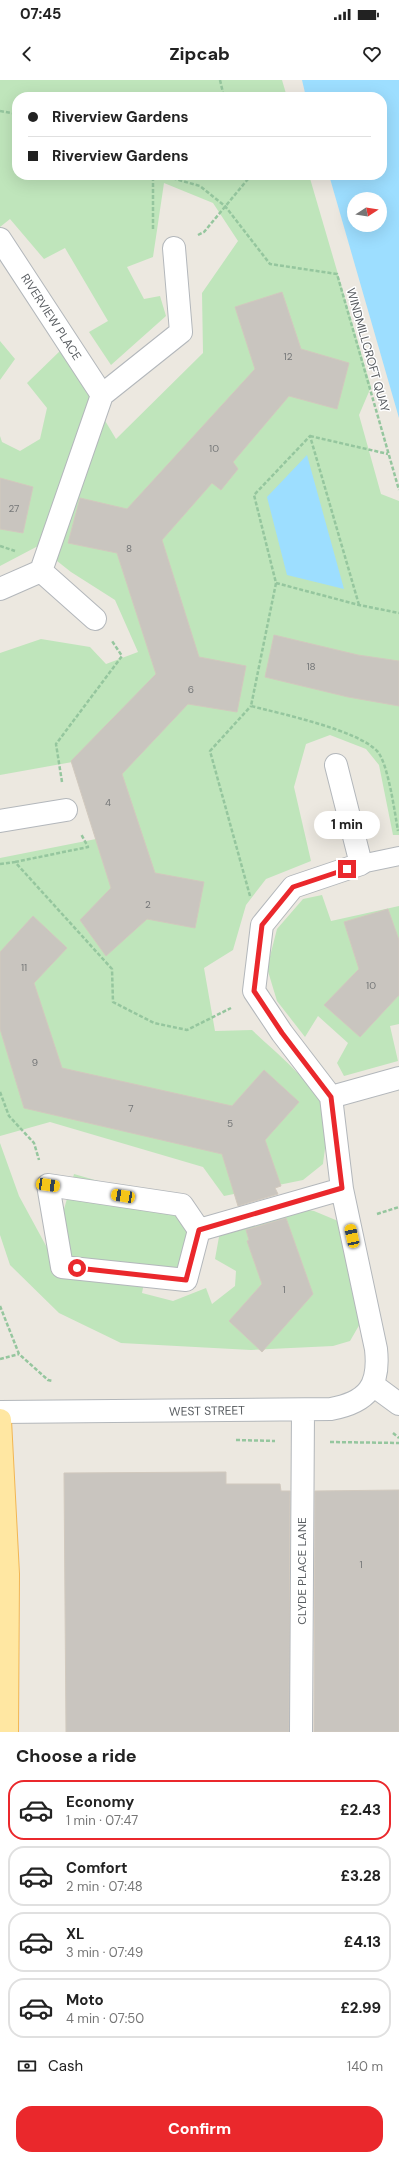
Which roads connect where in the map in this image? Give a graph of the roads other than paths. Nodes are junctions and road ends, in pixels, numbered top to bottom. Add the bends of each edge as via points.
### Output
1 (0, 239) edge
2 (174, 248) dead end
3 (102, 395) junction
4 (41, 571) junction
5 (0, 589) edge
6 (96, 619) road end
7 (336, 765) dead end
8 (66, 810) road end
9 (0, 821) edge
10 (399, 856) edge
11 (361, 864) junction
12 (399, 1078) edge
13 (331, 1097) junction
14 (342, 1188) junction
15 (199, 1230) junction
16 (373, 1385) junction
17 (399, 1404) edge
18 (303, 1410) junction
19 (0, 1412) edge
20 (0, 1420) edge
21 (4, 1574) edge
22 (7, 1732) edge
23 (301, 1732) edge

1 - 3 street, RIVERVIEW PLACE
2 - 3 street via 181,332
3 - 4 street
4 - 5 street
4 - 6 street
7 - 11 street
8 - 9 street
10 - 11 lane
11 - 13 street via 293,887 262,925 254,991 282,1033
12 - 13 street
13 - 14 street
14 - 15 street
14 - 16 street via 376,1349 376,1374
15 - 15 street via 182,1205 48,1185 62,1267 186,1280
16 - 17 street
16 - 18 street, WEST STREET via 365,1395 345,1406
18 - 19 street, WEST STREET
18 - 23 street, CLYDE PLACE LANE
20 - 21 main road
21 - 22 main road

